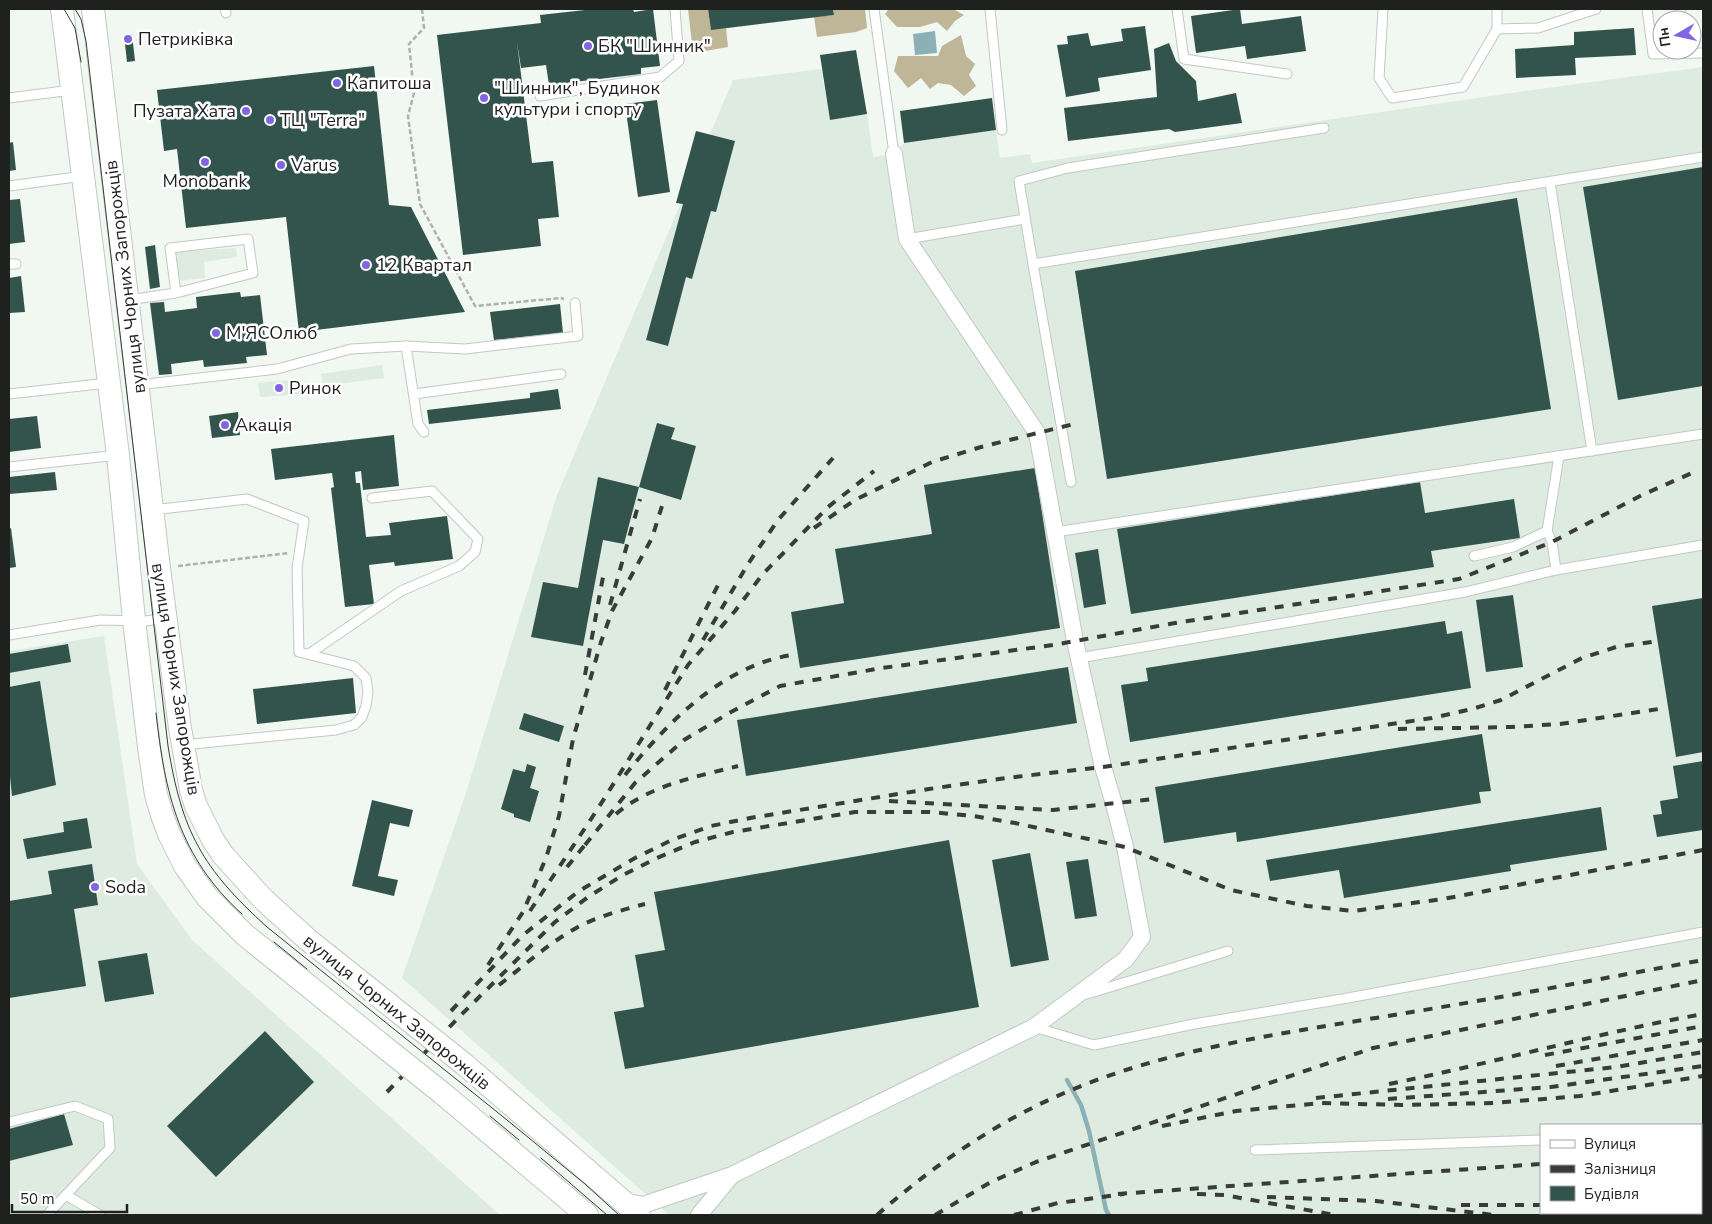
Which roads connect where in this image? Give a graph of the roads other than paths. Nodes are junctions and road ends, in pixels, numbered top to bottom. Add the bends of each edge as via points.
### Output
1 (62, 9) edge
2 (93, 9) edge
3 (675, 9) edge
4 (874, 9) edge
5 (990, 9) edge
6 (1177, 9) edge
7 (1383, 9) edge
8 (1497, 9) edge
9 (1596, 9) edge
10 (1648, 9) edge
11 (1497, 30) junction
12 (1652, 45) edge
13 (1288, 74) dead end
14 (72, 90) junction
15 (540, 96) dead end
16 (9, 98) edge
17 (1324, 128) dead end
18 (1002, 130) dead end
19 (894, 154) joint
20 (1703, 156) edge
21 (1550, 182) junction
22 (9, 186) edge
23 (85, 186) junction
24 (116, 192) junction
25 (1025, 219) junction
26 (907, 239) junction
27 (1033, 264) junction
28 (176, 293) junction
29 (128, 300) junction
30 (574, 303) road end
31 (406, 346) junction
32 (561, 374) dead end
33 (110, 383) junction
34 (138, 385) junction
35 (9, 394) edge
36 (414, 394) junction
37 (424, 432) dead end
38 (1703, 434) edge
39 (1592, 451) junction
40 (118, 455) junction
41 (1559, 456) junction
42 (9, 467) edge
43 (1071, 482) dead end
44 (372, 498) dead end
45 (153, 510) junction
46 (1547, 531) junction
47 (1055, 532) junction
48 (1703, 545) edge
49 (1474, 556) dead end
50 (1556, 570) junction
51 (165, 618) junction
52 (134, 620) junction
53 (9, 635) edge
54 (309, 654) junction
55 (1079, 658) junction
56 (183, 745) junction
57 (1703, 932) edge
58 (1228, 951) dead end
59 (1077, 997) junction
60 (1034, 1028) junction
61 (9, 1122) edge
62 (1540, 1140) edge
63 (1255, 1150) dead end
64 (732, 1175) junction
65 (66, 1195) junction
66 (631, 1208) edge
67 (47, 1215) edge
68 (100, 1215) edge
69 (588, 1215) edge
70 (699, 1215) edge

1 - 14 main road, вулиця Чорних Запорожців
2 - 24 main road, вулиця Чорних Запорожців
3 - 15 lane via 679,61 660,77
4 - 19 lane
5 - 18 lane
6 - 13 lane via 1184,60
7 - 11 lane via 1379,78 1392,98 1463,87
8 - 11 lane
9 - 11 lane via 1538,28
10 - 12 lane
14 - 16 lane
14 - 23 main road, вулиця Чорних Запорожців
17 - 25 lane via 1068,168 1019,181
19 - 26 street
20 - 21 lane
21 - 27 lane
21 - 39 lane
22 - 23 lane
23 - 24 main road
23 - 33 main road, вулиця Чорних Запорожців
24 - 29 main road, вулиця Чорних Запорожців
25 - 26 lane
25 - 27 lane
26 - 47 street via 1037,433
27 - 43 lane
28 - 28 lane via 170,248 248,239 253,274
28 - 29 lane
29 - 34 main road, вулиця Чорних Запорожців
30 - 31 lane via 578,336 465,349
31 - 34 lane via 351,349 277,369
31 - 36 lane
32 - 36 lane
33 - 35 lane
33 - 40 main road, вулиця Чорних Запорожців
34 - 45 main road, вулиця Чорних Запорожців
36 - 37 lane via 418,424
38 - 39 lane
39 - 41 lane
40 - 42 lane
40 - 52 main road, вулиця Чорних Запорожців
41 - 46 lane
41 - 47 lane
44 - 54 lane via 432,491 478,539 475,552 458,566 401,592
45 - 51 main road, вулиця Чорних Запорожців
45 - 54 lane via 247,498 304,521 297,568 300,652
46 - 49 lane via 1513,547
46 - 50 lane
47 - 55 street
48 - 50 lane
50 - 55 lane via 1465,592
51 - 52 lane
51 - 56 main road, вулиця Чорних Запорожців
52 - 53 lane via 100,620
52 - 69 main road, вулиця Чорних Запорожців, bridge via 156,795 169,834 185,866 207,897 245,934
54 - 56 lane via 354,666 366,678 366,706 362,717 354,724 336,730
55 - 59 street via 1125,847 1142,937 1126,960
56 - 66 main road, вулиця Чорних Запорожців, bridge via 196,806 213,840 263,899 464,1064
57 - 60 lane via 1094,1045
58 - 59 lane
59 - 60 street
60 - 64 street
61 - 65 lane via 75,1106 108,1119 110,1148
62 - 63 lane
64 - 66 street
64 - 70 street
65 - 67 lane
65 - 68 lane

